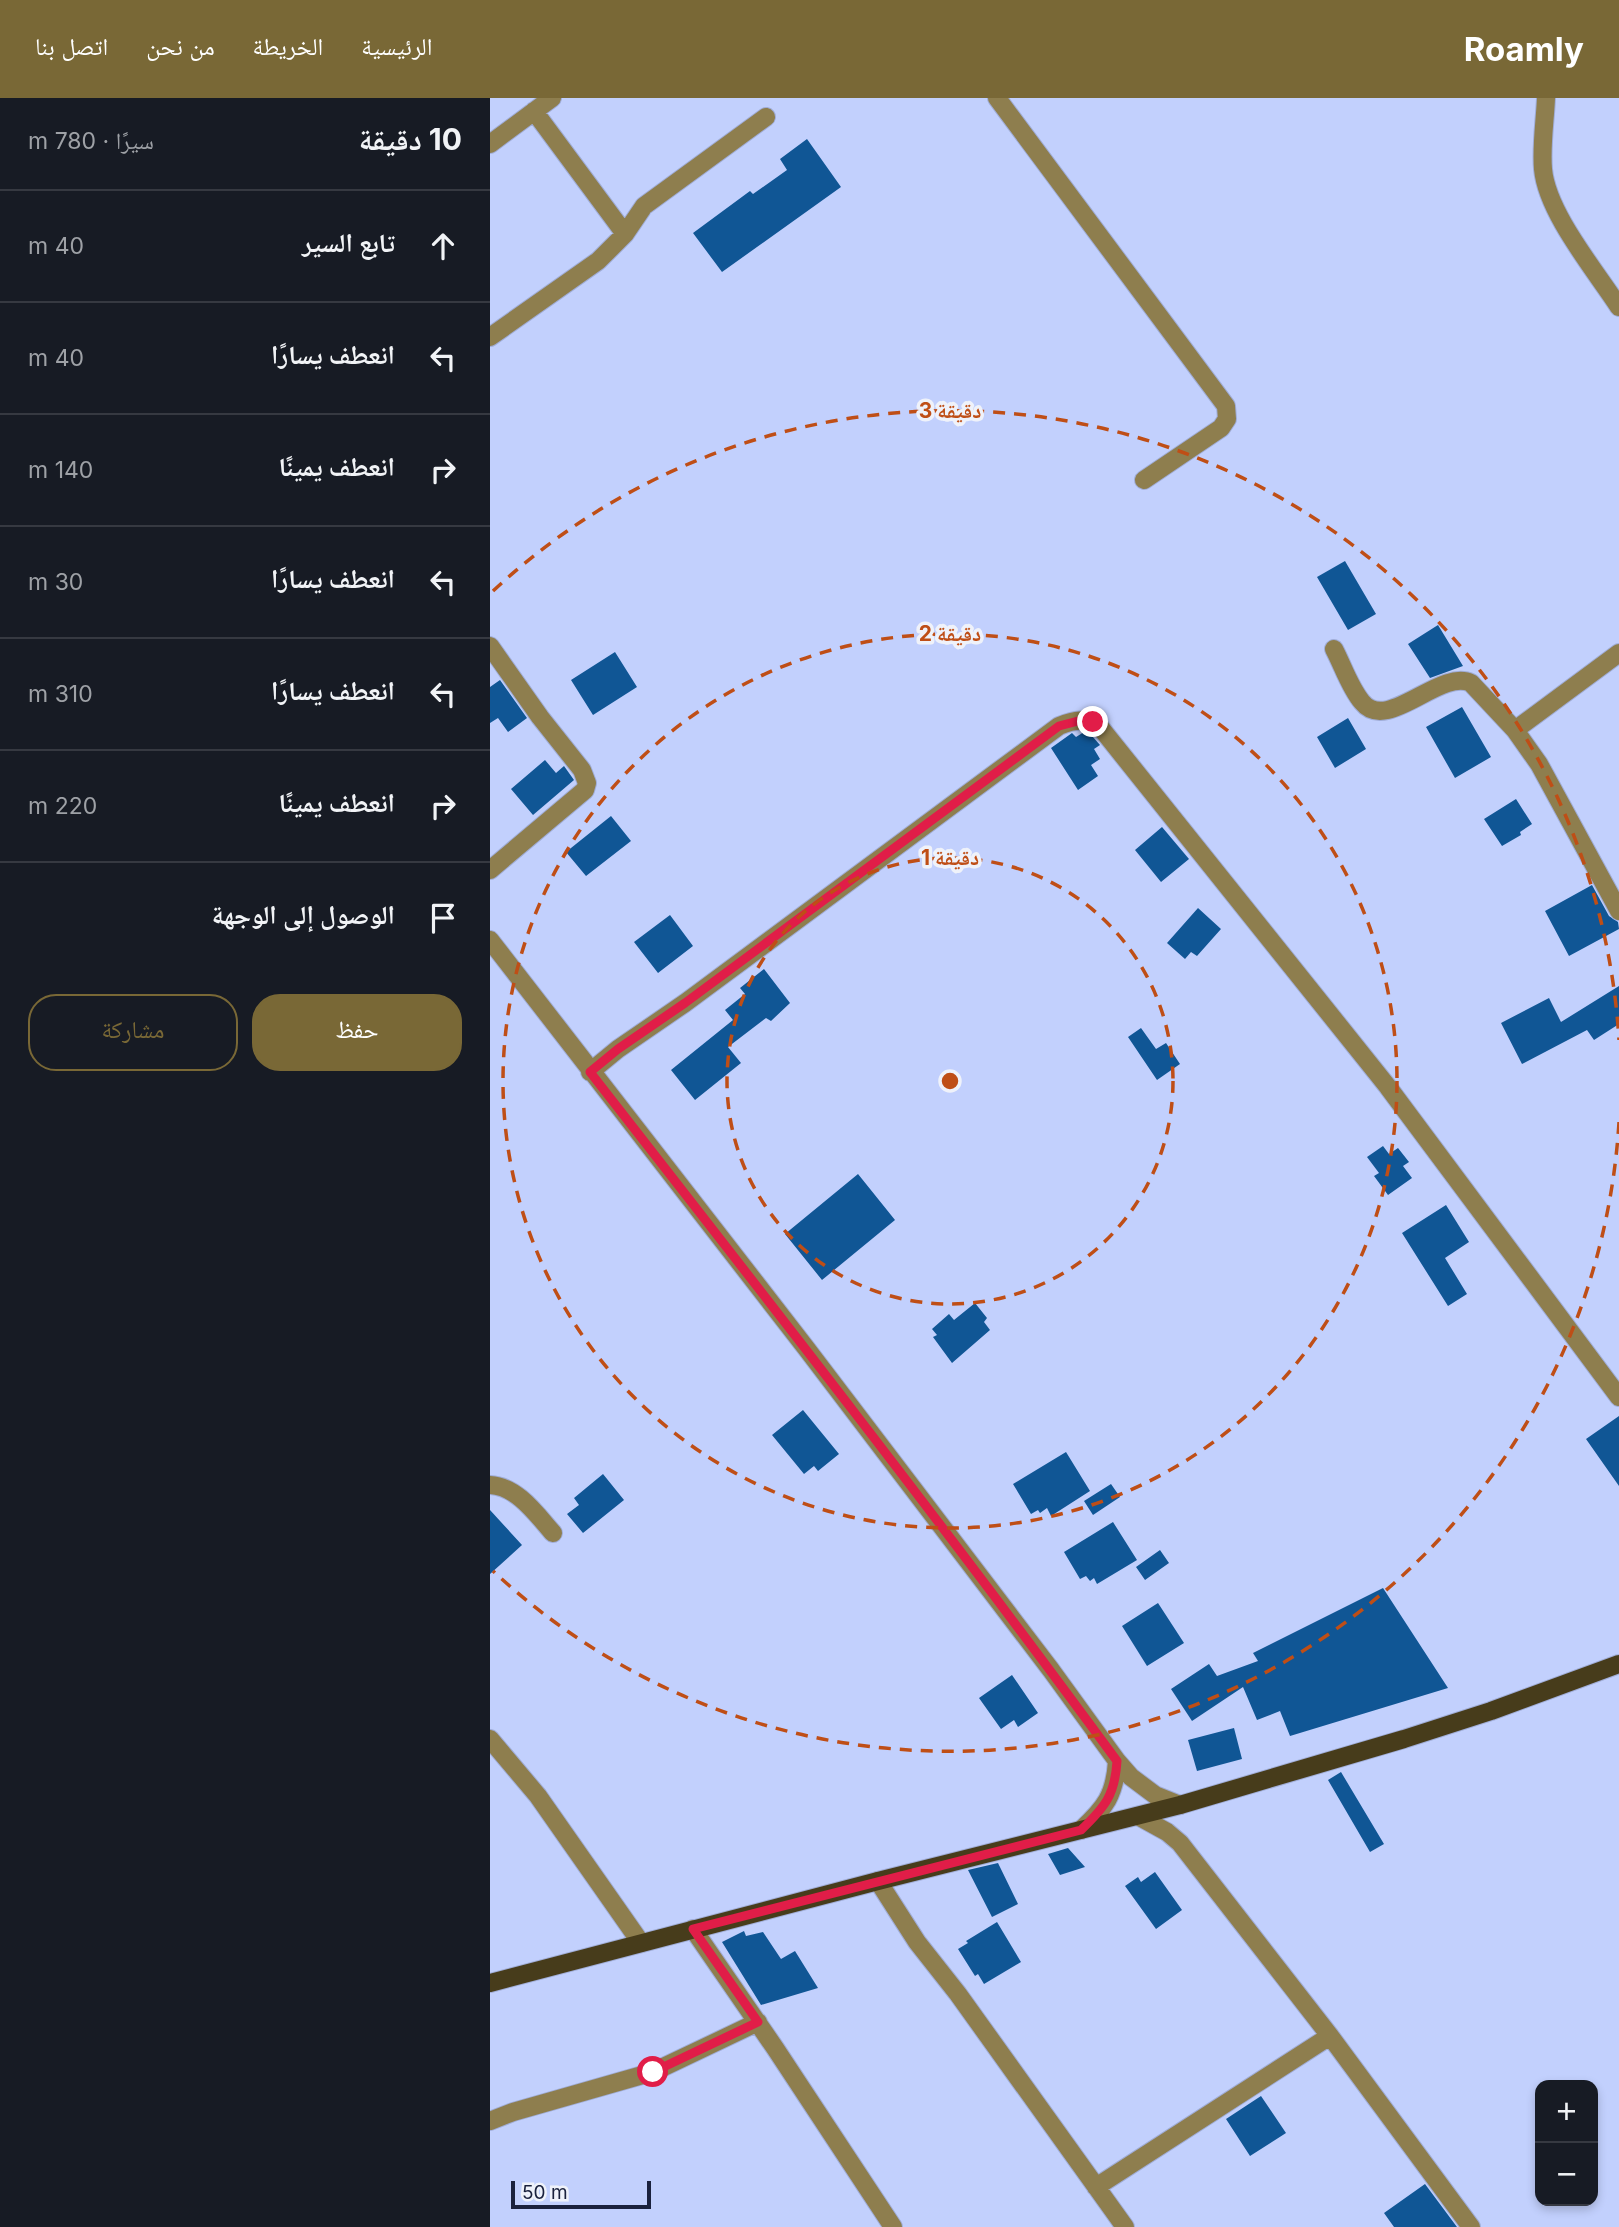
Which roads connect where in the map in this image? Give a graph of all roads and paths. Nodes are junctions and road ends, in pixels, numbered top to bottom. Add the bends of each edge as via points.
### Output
1 (552, 98) edge
2 (997, 98) edge
3 (1546, 98) edge
4 (534, 111) junction
5 (766, 117) dead end
6 (490, 144) edge
7 (625, 234) junction
8 (1616, 298) edge
9 (490, 337) edge
10 (1144, 480) dead end
11 (490, 646) edge
12 (1334, 649) dead end
13 (1619, 653) edge
14 (1516, 730) junction
15 (490, 870) edge
16 (1619, 911) edge
17 (490, 940) edge
18 (590, 1072) junction
19 (1619, 1397) edge
20 (490, 1485) edge
21 (553, 1533) dead end
22 (1619, 1664) edge
23 (490, 1739) edge
24 (1117, 1761) junction
25 (1180, 1805) junction
26 (1138, 1816) junction
27 (1081, 1830) junction
28 (878, 1881) junction
29 (693, 1929) junction
30 (641, 1943) junction
31 (490, 1983) edge
32 (758, 2022) junction
33 (1330, 2036) junction
34 (490, 2121) edge
35 (1096, 2187) junction
36 (893, 2227) edge
37 (1125, 2227) edge
38 (1471, 2227) edge

1 - 4 street
2 - 10 street via 1226,406 1227,419 1221,428
3 - 8 street via 1543,171 1553,203
4 - 6 street
4 - 7 street
5 - 7 street via 644,206
7 - 9 street via 598,261
11 - 15 street via 587,783 585,790
12 - 14 street via 1363,704 1379,711 1396,708 1463,679
13 - 14 street
14 - 16 street
17 - 18 street
18 - 19 street via 1059,726 1093,722 1388,1087
18 - 24 street via 1052,1670
20 - 21 street via 527,1504
22 - 25 main road via 1417,1735
23 - 30 street via 538,1796
24 - 25 street via 1155,1795
24 - 27 street via 1112,1792
25 - 26 main road
26 - 27 main road
26 - 33 street via 1180,1843
27 - 28 main road
28 - 29 main road
28 - 35 street via 917,1942
29 - 30 main road
29 - 32 street
30 - 31 main road
32 - 34 street via 653,2072
32 - 36 street
33 - 35 street
33 - 38 street
35 - 37 street

